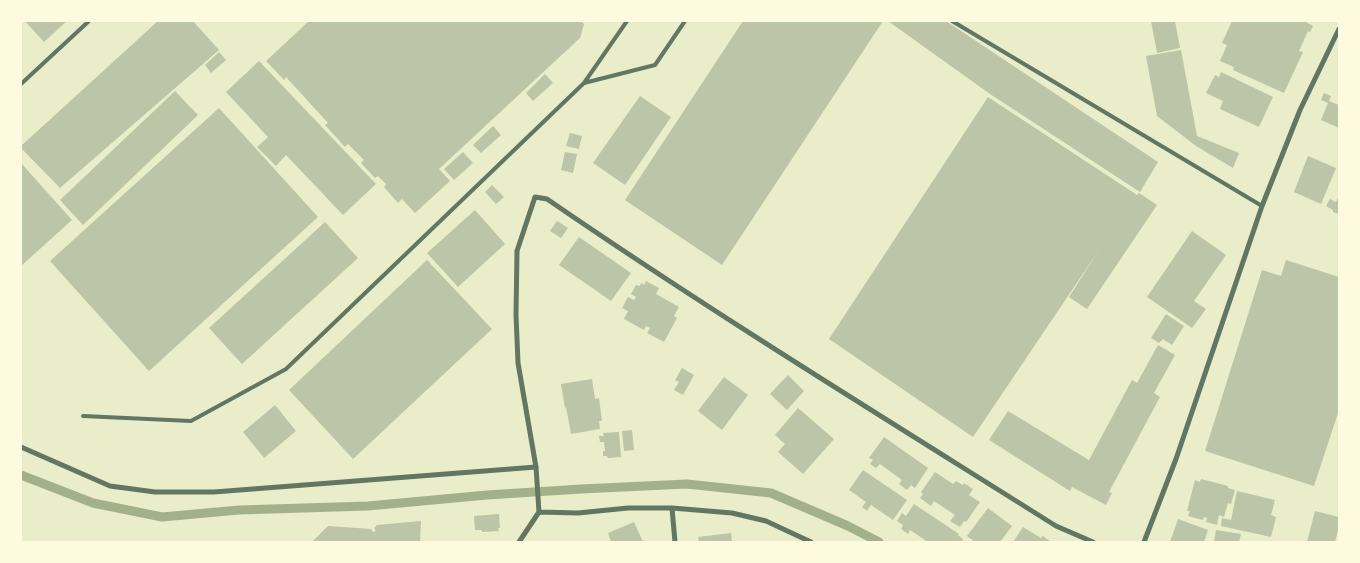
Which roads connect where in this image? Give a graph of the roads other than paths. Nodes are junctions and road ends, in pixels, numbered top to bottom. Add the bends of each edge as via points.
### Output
1 (89, 21) edge
2 (627, 21) edge
3 (685, 21) edge
4 (952, 21) edge
5 (1339, 29) edge
6 (584, 83) junction
7 (21, 84) edge
8 (1262, 206) junction
9 (83, 416) dead end
10 (21, 447) edge
11 (536, 467) junction
12 (672, 508) junction
13 (539, 512) junction
14 (519, 542) edge
15 (674, 542) edge
16 (811, 542) edge
17 (1093, 542) edge
18 (1144, 542) edge

1 - 7 lane
2 - 6 lane
3 - 6 lane via 655,65
4 - 8 lane
5 - 8 street via 1300,110
6 - 9 lane via 286,369 191,421
8 - 18 street via 1176,459
10 - 11 street via 110,486 155,492 214,492
11 - 13 street
11 - 17 street via 518,363 516,315 517,252 535,196 547,199 615,246 1056,526
12 - 13 street
12 - 15 street
12 - 16 street via 766,521
13 - 14 street

